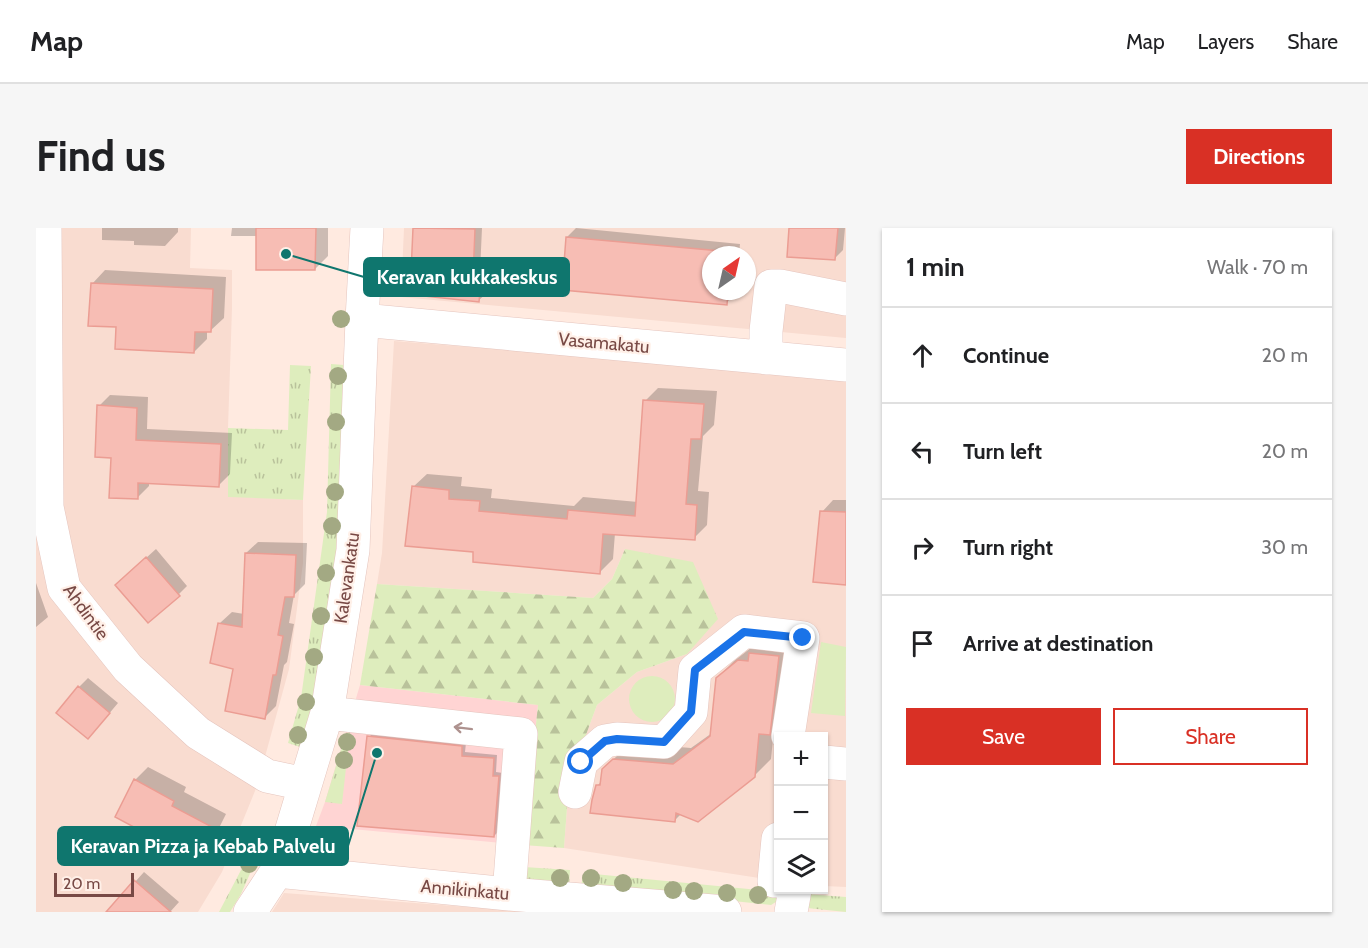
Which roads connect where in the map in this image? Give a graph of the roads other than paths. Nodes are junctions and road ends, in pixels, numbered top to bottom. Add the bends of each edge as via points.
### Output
1 (45, 228) edge
2 (367, 228) edge
3 (846, 299) edge
4 (362, 320) junction
5 (766, 358) junction
6 (846, 365) edge
7 (327, 712) junction
8 (790, 732) edge
9 (828, 762) edge
10 (846, 764) edge
11 (305, 784) junction
12 (575, 792) dead end
13 (277, 871) junction
14 (509, 894) junction
15 (794, 894) edge
16 (250, 912) edge
17 (725, 912) edge
18 (791, 912) edge

1 - 11 street, Ahdintie via 47,507 64,588 128,668 198,732 267,776
2 - 4 street, Kalevankatu
3 - 5 street via 771,286
4 - 5 street, Vasamakatu
4 - 7 street, Kalevankatu via 353,550
5 - 6 street, Vasamakatu
7 - 11 street, Kalevankatu
14 -> 7 street via 521,734
8 - 12 street via 803,638 744,632 695,670 691,712 664,742 605,741 581,762
9 - 10 street
11 - 13 street, Kalevankatu
13 - 14 street, Annikinkatu
13 - 16 street, Kalevankatu
14 - 17 street, Annikinkatu
15 - 18 street

